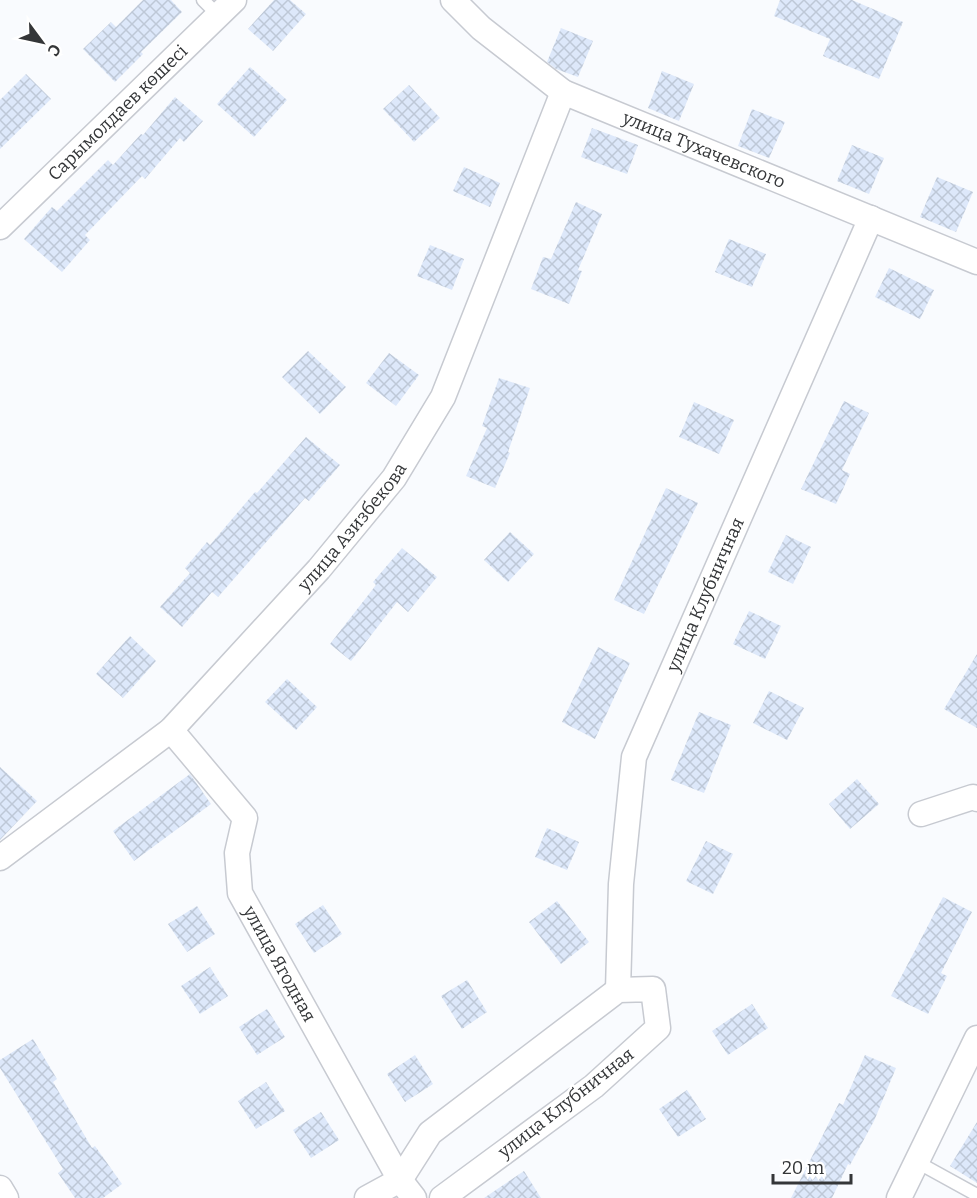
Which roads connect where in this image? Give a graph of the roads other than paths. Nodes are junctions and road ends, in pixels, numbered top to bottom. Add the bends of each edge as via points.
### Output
1 (453, 0) edge
2 (218, 5) edge
3 (563, 92) junction
4 (871, 218) junction
5 (0, 226) edge
6 (977, 262) edge
7 (171, 730) junction
8 (977, 799) edge
9 (921, 814) dead end
10 (0, 858) edge
11 (618, 990) junction
12 (977, 1038) edge
13 (917, 1162) junction
14 (0, 1188) edge
15 (407, 1189) edge
16 (977, 1195) edge
17 (6, 1198) edge
18 (367, 1198) edge
19 (442, 1198) edge
20 (899, 1198) edge

1 - 3 street, улица Тухачевского via 481,28
2 - 5 street, Сарымолдаев көшесі
3 - 4 street, улица Тухачевского
3 - 7 street, улица Азизбекова via 442,397 394,478 319,570
4 - 6 street, улица Тухачевского
4 - 11 street, улица Клубничная via 634,757 621,884
7 - 10 street, улица Азизбекова
7 - 15 street, улица Ягодная via 246,818 237,853 240,893
8 - 9 street via 973,796
11 - 15 street via 430,1133
11 - 19 street, улица Клубничная via 653,989 658,1028 594,1086
12 - 13 street
13 - 16 lane
13 - 20 street
14 - 17 street
15 - 18 street

